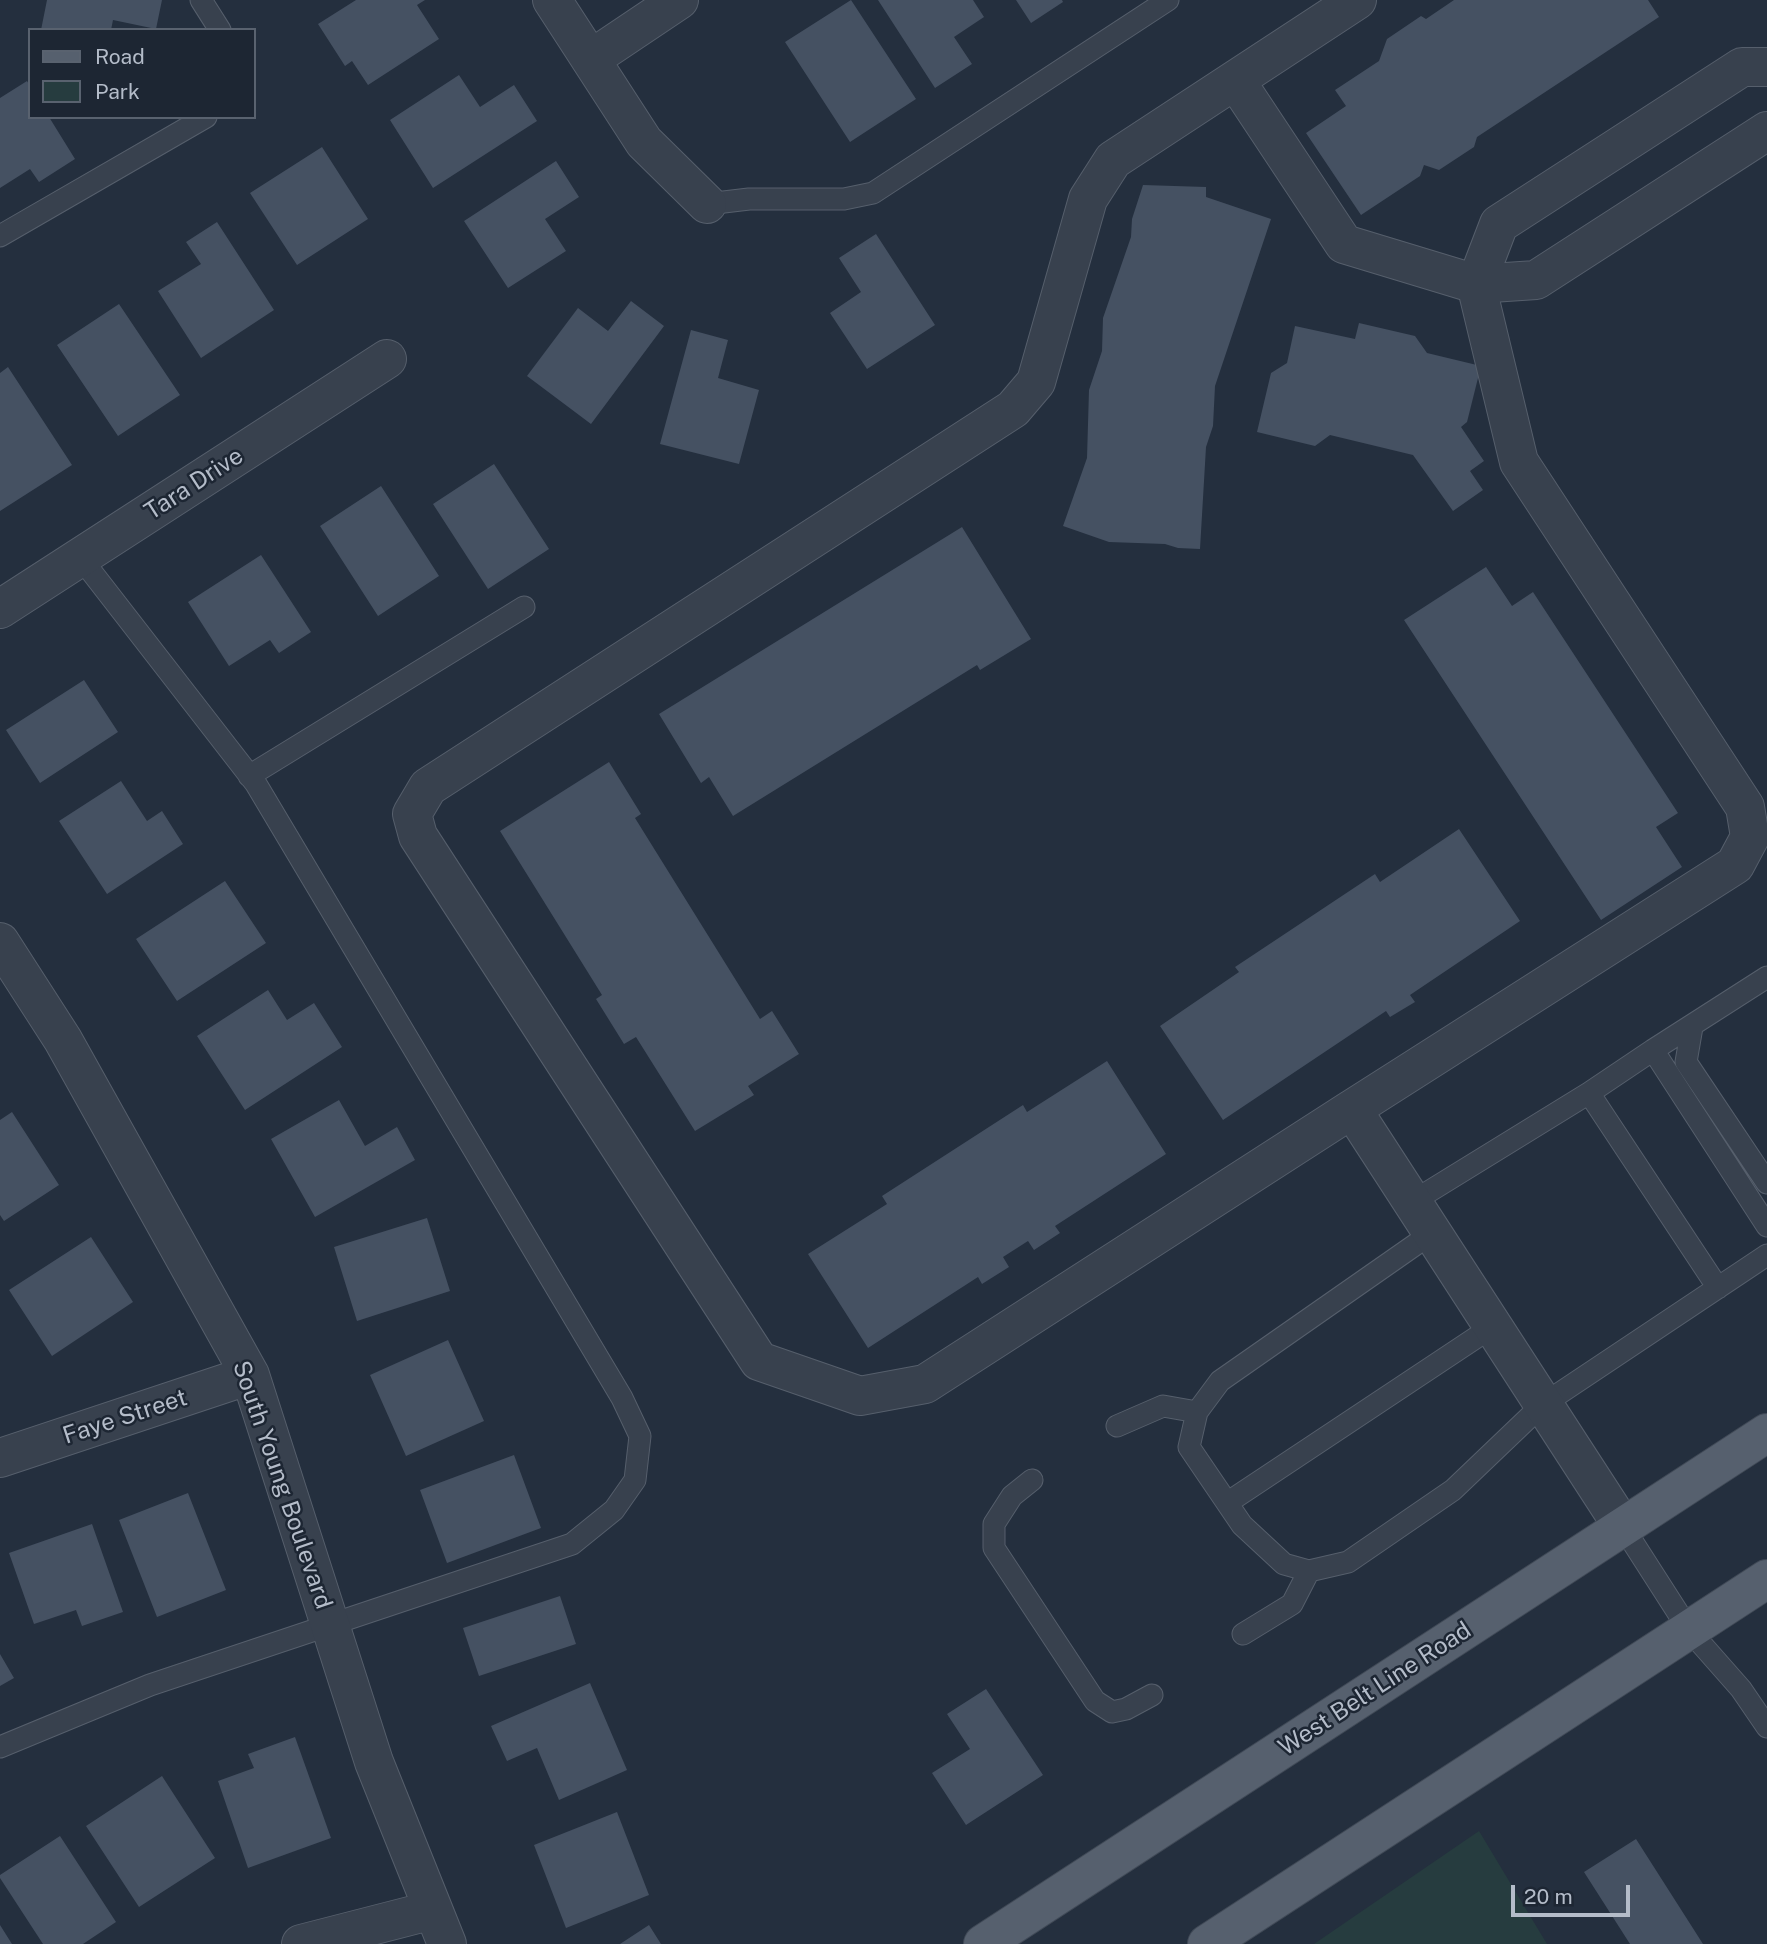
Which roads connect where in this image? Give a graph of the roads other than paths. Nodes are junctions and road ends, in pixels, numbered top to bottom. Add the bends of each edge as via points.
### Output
1 (201, 0) edge
2 (552, 0) edge
3 (680, 0) edge
4 (1168, 0) edge
5 (1357, 0) edge
6 (219, 28) edge
7 (591, 59) junction
8 (1767, 67) edge
9 (1236, 81) junction
10 (203, 119) edge
11 (1767, 131) edge
12 (707, 204) joint
13 (0, 236) edge
14 (1476, 284) junction
15 (387, 359) dead end
16 (80, 557) junction
17 (524, 607) dead end
18 (0, 609) edge
19 (249, 776) junction
20 (0, 942) edge
21 (1767, 978) edge
22 (1692, 1027) junction
23 (1653, 1050) junction
24 (1589, 1093) junction
25 (1352, 1109) junction
26 (1767, 1183) edge
27 (1422, 1217) junction
28 (1766, 1220) edge
29 (1767, 1255) edge
30 (1718, 1288) junction
31 (1492, 1327) junction
32 (250, 1375) junction
33 (1542, 1405) junction
34 (1197, 1412) junction
35 (1117, 1426) dead end
36 (1767, 1433) edge
37 (0, 1458) edge
38 (1032, 1480) dead end
39 (1227, 1503) junction
40 (1623, 1527) junction
41 (1309, 1570) junction
42 (1767, 1579) edge
43 (330, 1626) junction
44 (1689, 1630) junction
45 (1243, 1634) dead end
46 (1152, 1695) dead end
47 (1767, 1727) edge
48 (0, 1747) edge
49 (440, 1927) edge
50 (301, 1944) edge
51 (983, 1944) edge
52 (1207, 1944) edge

1 - 6 lane
2 - 7 street
3 - 7 street
4 - 12 lane via 873,193 844,199
5 - 9 street
7 - 12 street via 644,142
8 - 14 street via 1742,67 1499,224
9 - 14 street via 1344,244
9 - 25 street via 1113,160 1088,199 1036,382 1013,409 428,787 412,814 418,836 759,1361 860,1396 925,1384
10 - 13 lane
11 - 14 street via 1536,281
14 - 25 street via 1519,462 1745,807 1750,837 1735,865
15 - 16 street, Tara Drive
16 - 18 street, Tara Drive
16 - 19 lane
17 - 19 lane
19 - 43 lane via 622,1398 640,1436 635,1480 614,1510 572,1544
20 - 32 street, South Young Boulevard via 63,1041
21 - 22 lane
22 - 23 lane
22 - 26 lane via 1686,1062
23 - 24 lane
23 - 28 lane
24 - 27 lane
24 - 30 lane
25 - 27 street
27 - 31 street
27 - 34 lane via 1220,1381
29 - 30 lane
30 - 33 lane
31 - 33 street
31 - 39 lane
32 - 37 street, Faye Street
32 - 43 street, South Young Boulevard
33 - 40 street
33 - 41 lane via 1453,1490 1348,1562
34 - 35 lane via 1163,1406
34 - 39 lane via 1189,1447
36 - 40 main road, West Belt Line Road
38 - 46 lane via 1012,1496 994,1524 994,1548 1095,1701 1112,1712
39 - 41 lane via 1242,1525 1284,1564
40 - 44 lane
40 - 51 main road, West Belt Line Road
41 - 45 lane via 1292,1604
42 - 44 main road
43 - 48 lane via 150,1685
43 - 49 street, South Young Boulevard via 374,1762
44 - 47 lane via 1741,1689
44 - 52 main road
49 - 50 street

